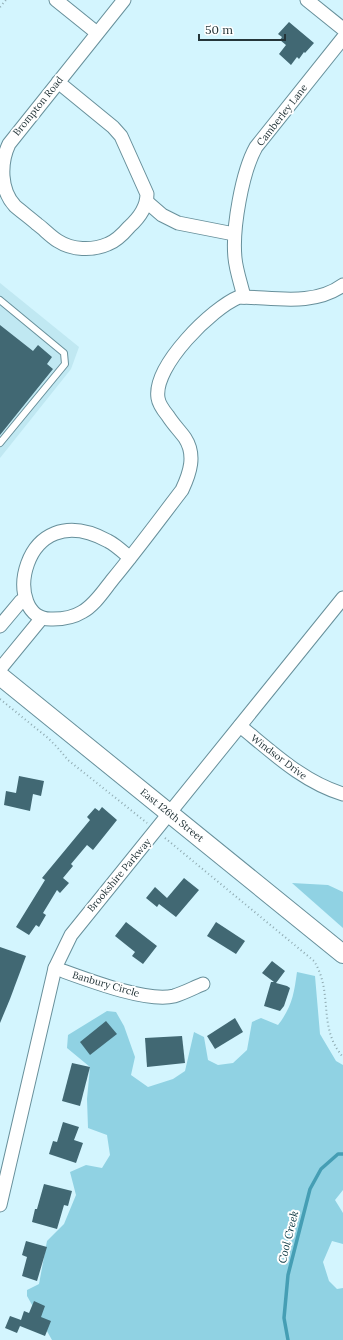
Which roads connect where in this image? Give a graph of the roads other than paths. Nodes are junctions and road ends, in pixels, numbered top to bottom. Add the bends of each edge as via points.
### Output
1 (56, 0) edge
2 (124, 0) edge
3 (307, 0) edge
4 (343, 29) edge
5 (97, 33) junction
6 (343, 38) edge
7 (58, 82) junction
8 (147, 202) junction
9 (234, 234) junction
10 (343, 285) edge
11 (244, 297) junction
12 (0, 300) edge
13 (0, 443) edge
14 (130, 558) junction
15 (343, 598) edge
16 (21, 602) junction
17 (41, 619) junction
18 (0, 626) edge
19 (0, 669) edge
20 (0, 676) edge
21 (240, 726) junction
22 (343, 794) edge
23 (170, 813) junction
24 (343, 954) edge
25 (55, 968) junction
26 (203, 984) dead end
27 (0, 1204) edge

1 - 5 street
2 - 5 street, Brompton Road
3 - 4 street
5 - 7 street, Brompton Road
6 - 9 street, Camberley Lane via 253,153 244,179
7 - 8 street via 113,126 121,136 146,194
7 - 8 street, Brompton Road via 4,154 2,174 7,195 14,206 58,241 74,248 90,249 108,244 119,237 142,212
8 - 9 street via 178,224
9 - 11 street, Camberley Lane via 235,259
10 - 11 street via 320,295 300,299
11 - 14 street via 233,299 192,332 162,376 158,387 161,407 185,439 191,450 192,463 182,490
12 - 13 lane via 64,353 65,364
14 - 16 street via 109,541 86,532 72,530 42,538 33,546 20,566 18,594
14 - 17 street via 83,612 70,617
15 - 21 street, Brookshire Parkway
16 - 17 street via 28,613
16 - 18 street
17 - 19 street
20 - 23 street, East 126th Street
21 - 22 street, Windsor Drive via 302,776
21 - 23 street, Brookshire Parkway
23 - 24 street, East 126th Street
23 - 25 street, Brookshire Parkway via 71,935
25 - 26 street, Banbury Circle via 126,991 151,996 173,996
25 - 27 street, Brookshire Parkway

